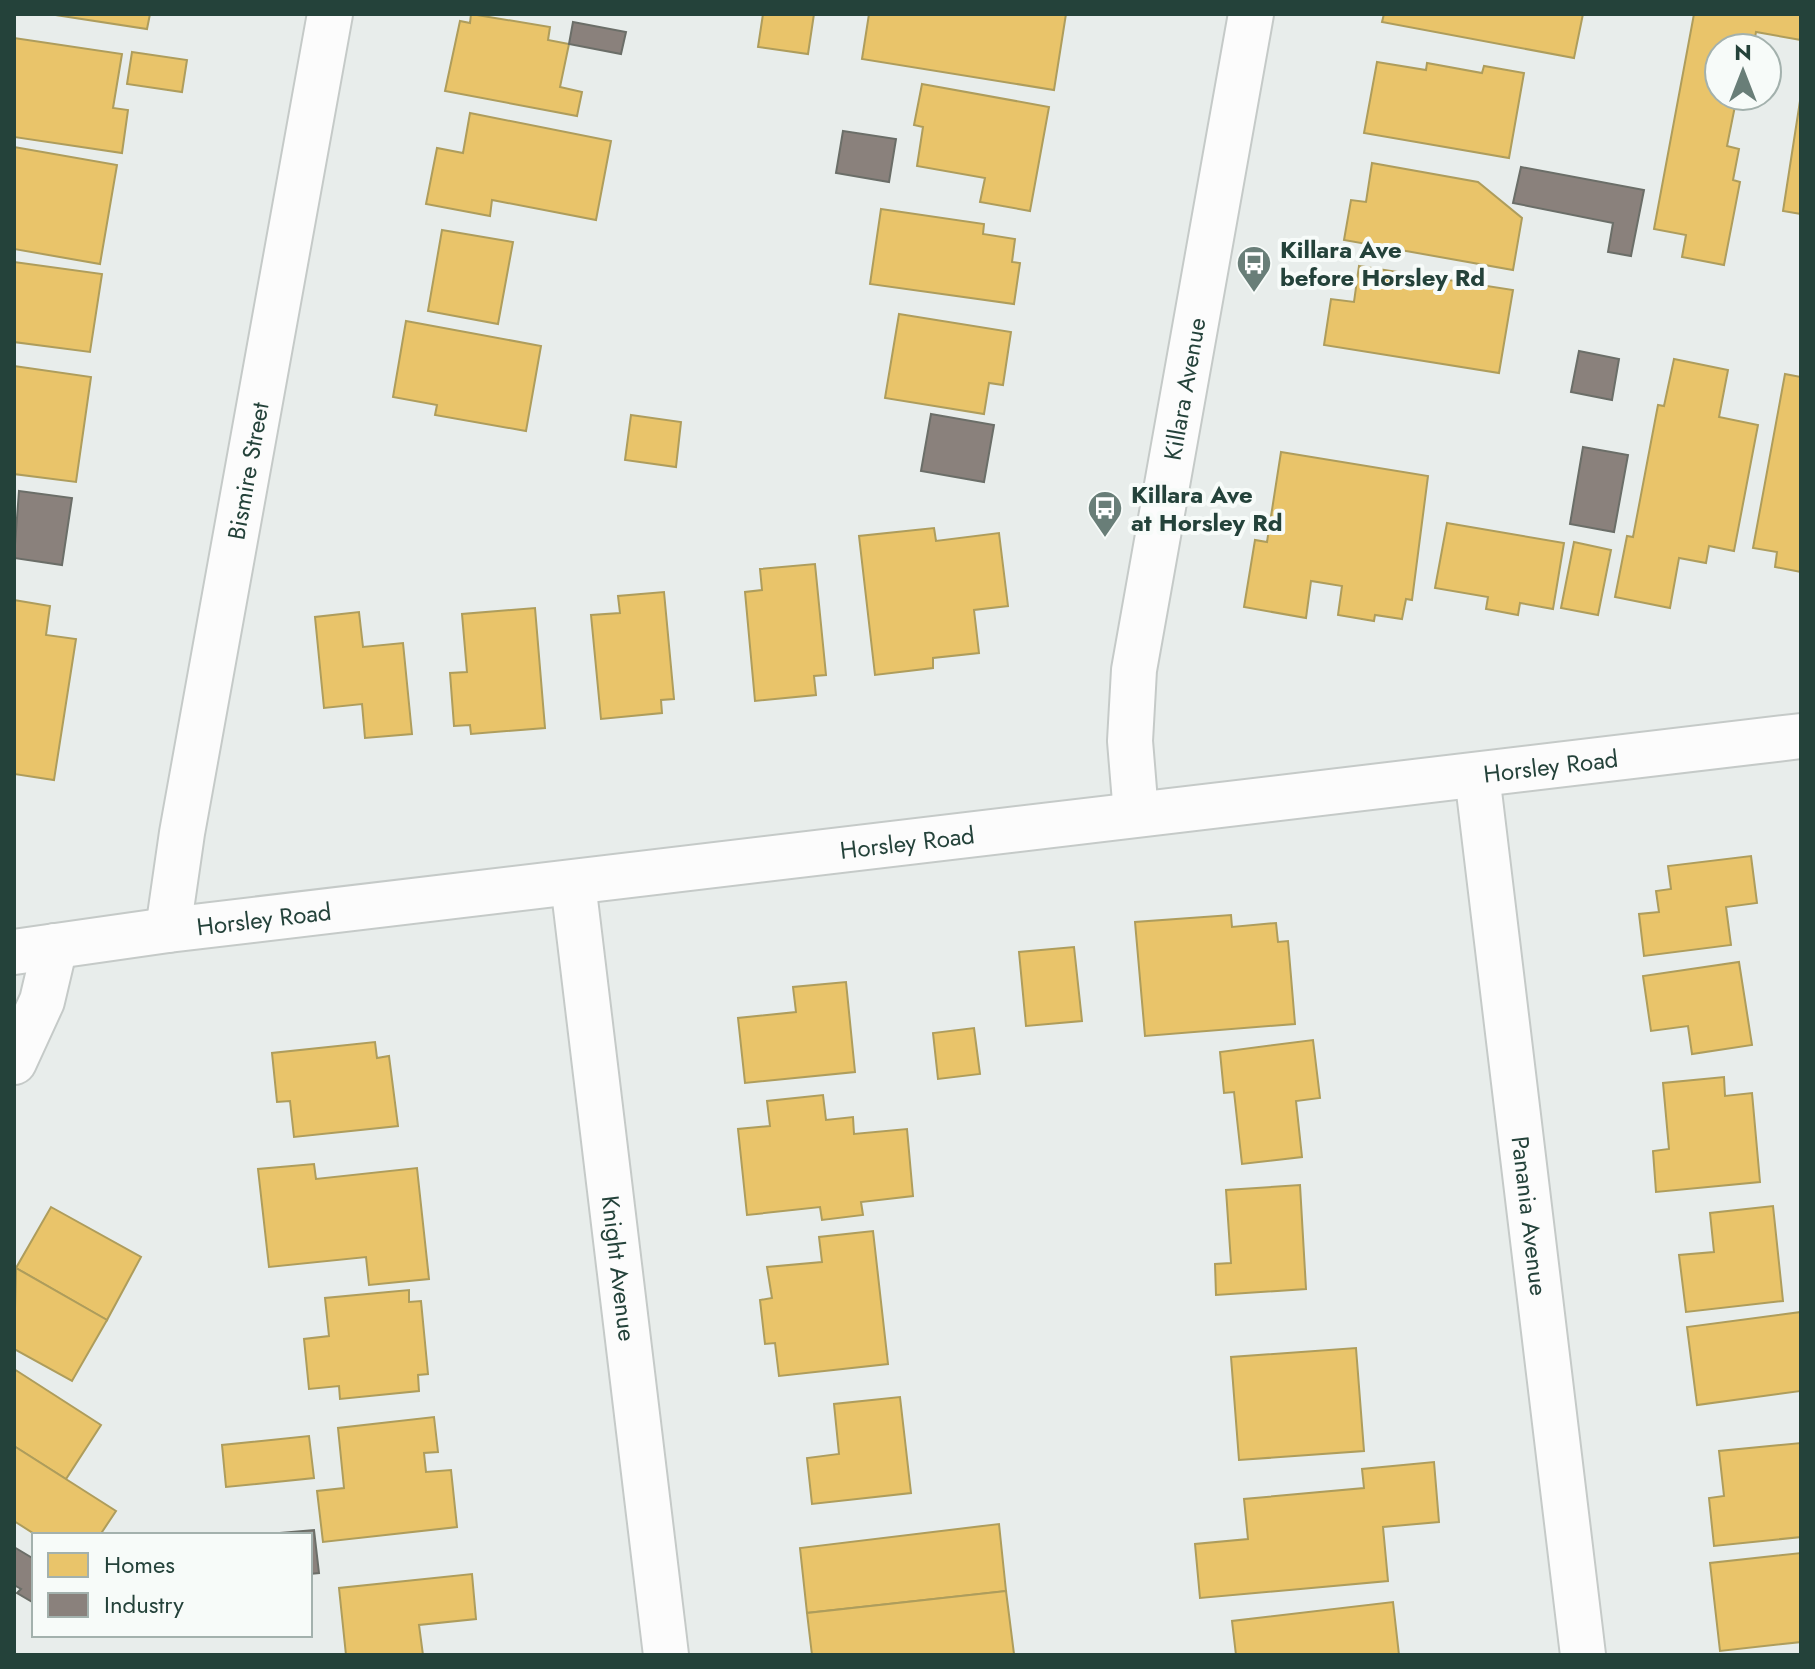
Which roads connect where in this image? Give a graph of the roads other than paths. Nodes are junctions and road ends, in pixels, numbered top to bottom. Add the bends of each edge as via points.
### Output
1 (330, 14) edge
2 (1251, 14) edge
3 (1801, 736) edge
4 (1477, 775) junction
5 (1136, 814) junction
6 (573, 883) junction
7 (168, 930) junction
8 (34, 949) edge
9 (14, 1062) edge
10 (666, 1655) edge
11 (1583, 1655) edge

1 - 7 street, Bismire Street
2 - 5 street, Killara Avenue via 1132,682
3 - 4 street, Horsley Road
4 - 5 street, Horsley Road
4 - 11 street, Panania Avenue
5 - 6 street, Horsley Road
6 - 7 street, Horsley Road
6 - 10 street, Knight Avenue
7 - 8 street, Horsley Road
8 - 9 street via 42,1001

